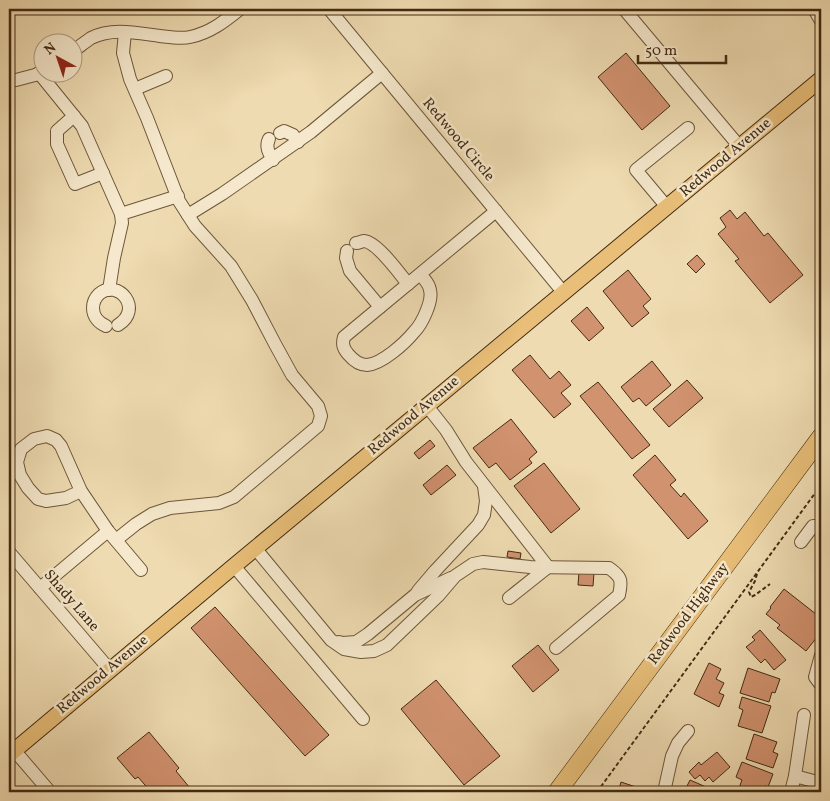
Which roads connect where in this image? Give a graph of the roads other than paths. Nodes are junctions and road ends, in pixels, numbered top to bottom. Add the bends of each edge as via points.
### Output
1 (240, 9) edge
2 (329, 9) edge
3 (624, 9) edge
4 (814, 9) edge
5 (821, 21) edge
6 (125, 32) junction
7 (82, 45) edge
8 (382, 73) junction
9 (32, 75) edge
10 (166, 76) dead end
11 (821, 79) edge
12 (16, 80) dead end
13 (48, 82) edge
14 (135, 89) junction
15 (74, 116) junction
16 (688, 128) dead end
17 (298, 142) junction
18 (740, 146) junction
19 (273, 160) junction
20 (103, 173) junction
21 (178, 196) junction
22 (667, 207) junction
23 (496, 211) junction
24 (121, 214) junction
25 (188, 216) junction
26 (420, 274) junction
27 (408, 284) junction
28 (109, 290) junction
29 (563, 292) junction
30 (380, 307) junction
31 (427, 406) junction
32 (821, 437) edge
33 (484, 485) junction
34 (81, 491) junction
35 (821, 526) edge
36 (112, 536) junction
37 (801, 542) dead end
38 (255, 548) junction
39 (9, 552) edge
40 (234, 566) junction
41 (548, 567) junction
42 (141, 570) dead end
43 (455, 576) junction
44 (40, 588) junction
45 (415, 595) junction
46 (509, 598) dead end
47 (331, 640) junction
48 (556, 648) dead end
49 (821, 655) edge
50 (110, 670) junction
51 (821, 685) edge
52 (804, 715) dead end
53 (363, 719) dead end
54 (688, 731) dead end
55 (12, 752) edge
56 (795, 776) junction
57 (821, 783) edge
58 (50, 792) edge
59 (557, 792) edge
60 (664, 792) edge
61 (791, 792) edge

1 - 6 street via 216,27 189,37
2 - 8 street, Redwood Circle
3 - 18 street
4 - 5 street
6 - 7 street via 106,33
6 - 14 street via 123,53
8 - 17 street
8 - 23 street, Redwood Circle
9 - 12 street
10 - 14 street
11 - 18 main road, Redwood Avenue
13 - 15 street
14 - 21 street
15 - 20 street via 82,126
15 - 20 street via 58,131 57,144 76,184
16 - 22 street via 636,170
17 - 19 street
17 - 19 street via 284,131 274,136 267,144
18 - 22 main road, Redwood Avenue
19 - 25 street
20 - 24 street
21 - 24 street
21 - 25 street
22 - 29 main road, Redwood Avenue
23 - 26 street
23 - 29 street, Redwood Circle
24 - 28 street
25 - 36 street via 231,266 292,375 318,406 321,416 318,426 234,497 219,503 170,508
26 - 27 street
26 - 30 street via 431,291 424,317 415,332 384,359 374,364 358,363 344,350 344,337
27 - 30 street
27 - 30 street via 375,246 364,241 352,247 346,258 350,271
28 - 28 street via 120,292 130,306 127,318 112,326 100,323 93,313 94,301
29 - 31 main road, Redwood Avenue
31 - 33 street
31 - 38 main road, Redwood Avenue
32 - 59 highway, Redwood Highway
33 - 41 street
33 - 45 street via 484,515 478,525
34 - 34 street via 56,440 47,436 34,439 21,450 17,462 20,475 38,499 66,498
34 - 36 street
35 - 37 street via 813,526
36 - 42 street
36 - 44 street
38 - 40 main road, Redwood Avenue
38 - 47 street
39 - 44 street, Shady Lane
40 - 50 main road, Redwood Avenue
40 - 53 street
41 - 43 street via 483,562 473,564
41 - 46 street
41 - 48 street via 609,568 618,574 622,583 619,595
43 - 45 street
43 - 47 street via 387,645 361,652 344,649
44 - 50 street, Shady Lane
45 - 47 street via 356,642
49 - 51 street via 815,677
50 - 55 main road, Redwood Avenue
52 - 56 street
54 - 60 street via 672,756
55 - 58 street
56 - 57 street
56 - 61 street

